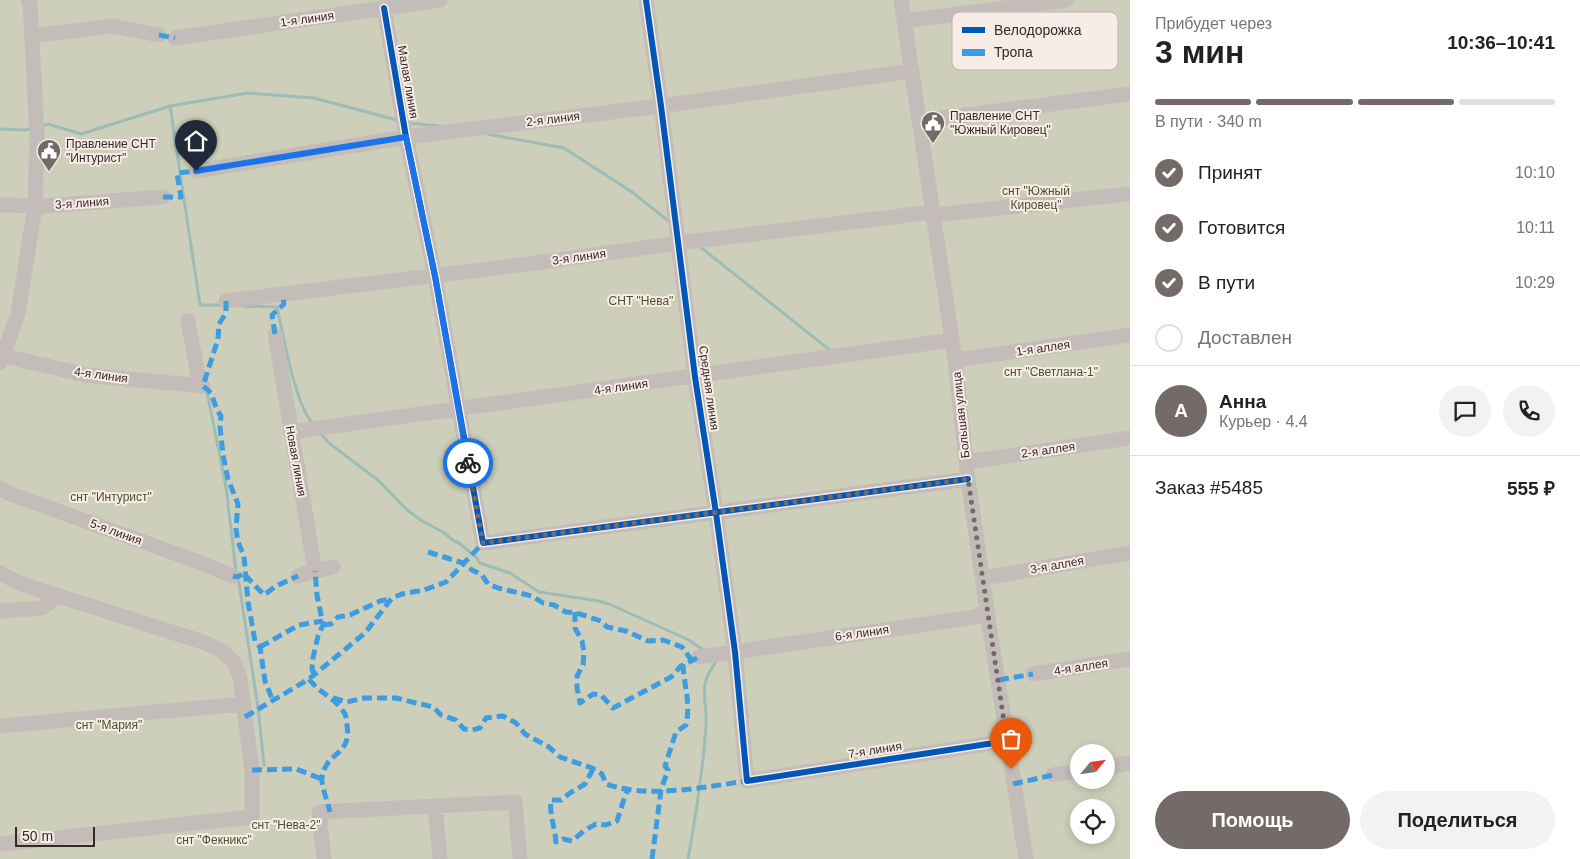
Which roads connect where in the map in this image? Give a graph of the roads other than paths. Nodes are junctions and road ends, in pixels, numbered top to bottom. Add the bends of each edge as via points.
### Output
1 (28, 0) edge
2 (440, 0) edge
3 (646, 0) edge
4 (901, 0) edge
5 (1066, 0) edge
6 (384, 8) junction
7 (973, 12) edge
8 (952, 15) edge
9 (904, 21) junction
10 (159, 35) dead end
11 (32, 36) junction
12 (175, 38) dead end
13 (912, 71) junction
14 (1130, 94) edge
15 (661, 106) junction
16 (920, 121) junction
17 (405, 127) junction
18 (196, 171) dead end
19 (1130, 194) edge
20 (163, 197) dead end
21 (0, 206) edge
22 (35, 206) junction
23 (933, 214) junction
24 (679, 243) junction
25 (435, 276) junction
26 (226, 301) dead end
27 (188, 321) dead end
28 (275, 334) dead end
29 (1130, 335) edge
30 (952, 340) junction
31 (1, 358) edge
32 (955, 360) junction
33 (695, 377) junction
34 (458, 409) junction
35 (291, 432) junction
36 (1130, 438) edge
37 (967, 462) junction
38 (968, 479) junction
39 (0, 488) edge
40 (716, 513) junction
41 (1130, 552) edge
42 (333, 567) dead end
43 (314, 571) junction
44 (0, 573) edge
45 (232, 576) dead end
46 (298, 576) dead end
47 (983, 578) junction
48 (58, 596) junction
49 (0, 611) edge
50 (984, 613) junction
51 (734, 649) junction
52 (706, 656) dead end
53 (1130, 659) edge
54 (1033, 674) dead end
55 (243, 704) junction
56 (0, 726) edge
57 (1007, 741) junction
58 (1130, 763) edge
59 (1115, 766) edge
60 (1070, 772) edge
61 (1053, 775) dead end
62 (747, 780) joint
63 (435, 806) junction
64 (0, 844) edge
65 (324, 859) edge
66 (440, 859) edge
67 (520, 859) edge
68 (1026, 859) edge

1 - 11 street
2 - 6 street, 1-я линия
3 - 15 street, Средняя линия
4 - 9 street, Большая улица
5 - 7 street
6 - 12 street, 1-я линия
6 - 17 street, Малая линия
8 - 9 street
9 - 13 street, Большая улица
10 - 11 street via 112,26
11 - 22 street via 37,127
13 - 15 street, 2-я линия
13 - 16 street, Большая улица
14 - 16 street
15 - 17 street, 2-я линия
15 - 24 street, Средняя линия
16 - 23 street, Большая улица
17 - 18 street, 2-я линия
17 - 25 street, Малая линия
19 - 23 street, 3-я линия
20 - 22 street, 3-я линия
21 - 22 street, 3-я линия
22 - 31 street via 18,314
23 - 24 street, 3-я линия
23 - 30 street, Большая улица
24 - 25 street, 3-я линия
24 - 33 street, Средняя линия
25 - 26 street, 3-я линия
25 - 34 street, Малая линия
27 - 31 street, 4-я линия via 201,386 86,375
28 - 35 street, Новая линия
29 - 32 street, 1-я аллея
30 - 32 street, Большая улица
30 - 33 street, 4-я линия
32 - 37 street, Большая улица
33 - 34 street, 4-я линия
33 - 40 street, Средняя линия
34 - 35 street, 4-я линия
34 - 40 street, Малая линия via 483,543
35 - 43 street, Новая линия
36 - 37 street, 2-я аллея
37 - 38 street, Большая улица
38 - 40 street
38 - 47 street, Большая улица
39 - 45 street, 5-я линия
40 - 51 street, Средняя линия
41 - 47 street, 3-я аллея
42 - 43 street
43 - 46 street
44 - 48 street
47 - 50 street, Большая улица
48 - 49 street via 42,608
48 - 55 street via 222,651 234,662 240,678
50 - 51 street, 6-я линия via 975,617
50 - 57 street, Большая улица
51 - 52 street, 6-я линия
51 - 62 street, Средняя линия
53 - 54 street, 4-я аллея
55 - 56 street
55 - 64 street via 252,770 252,817
57 - 62 street, 7-я линия
57 - 68 street, Большая улица
58 - 59 street
60 - 61 street
63 - 65 street via 319,812
63 - 66 street
63 - 67 street via 516,802

